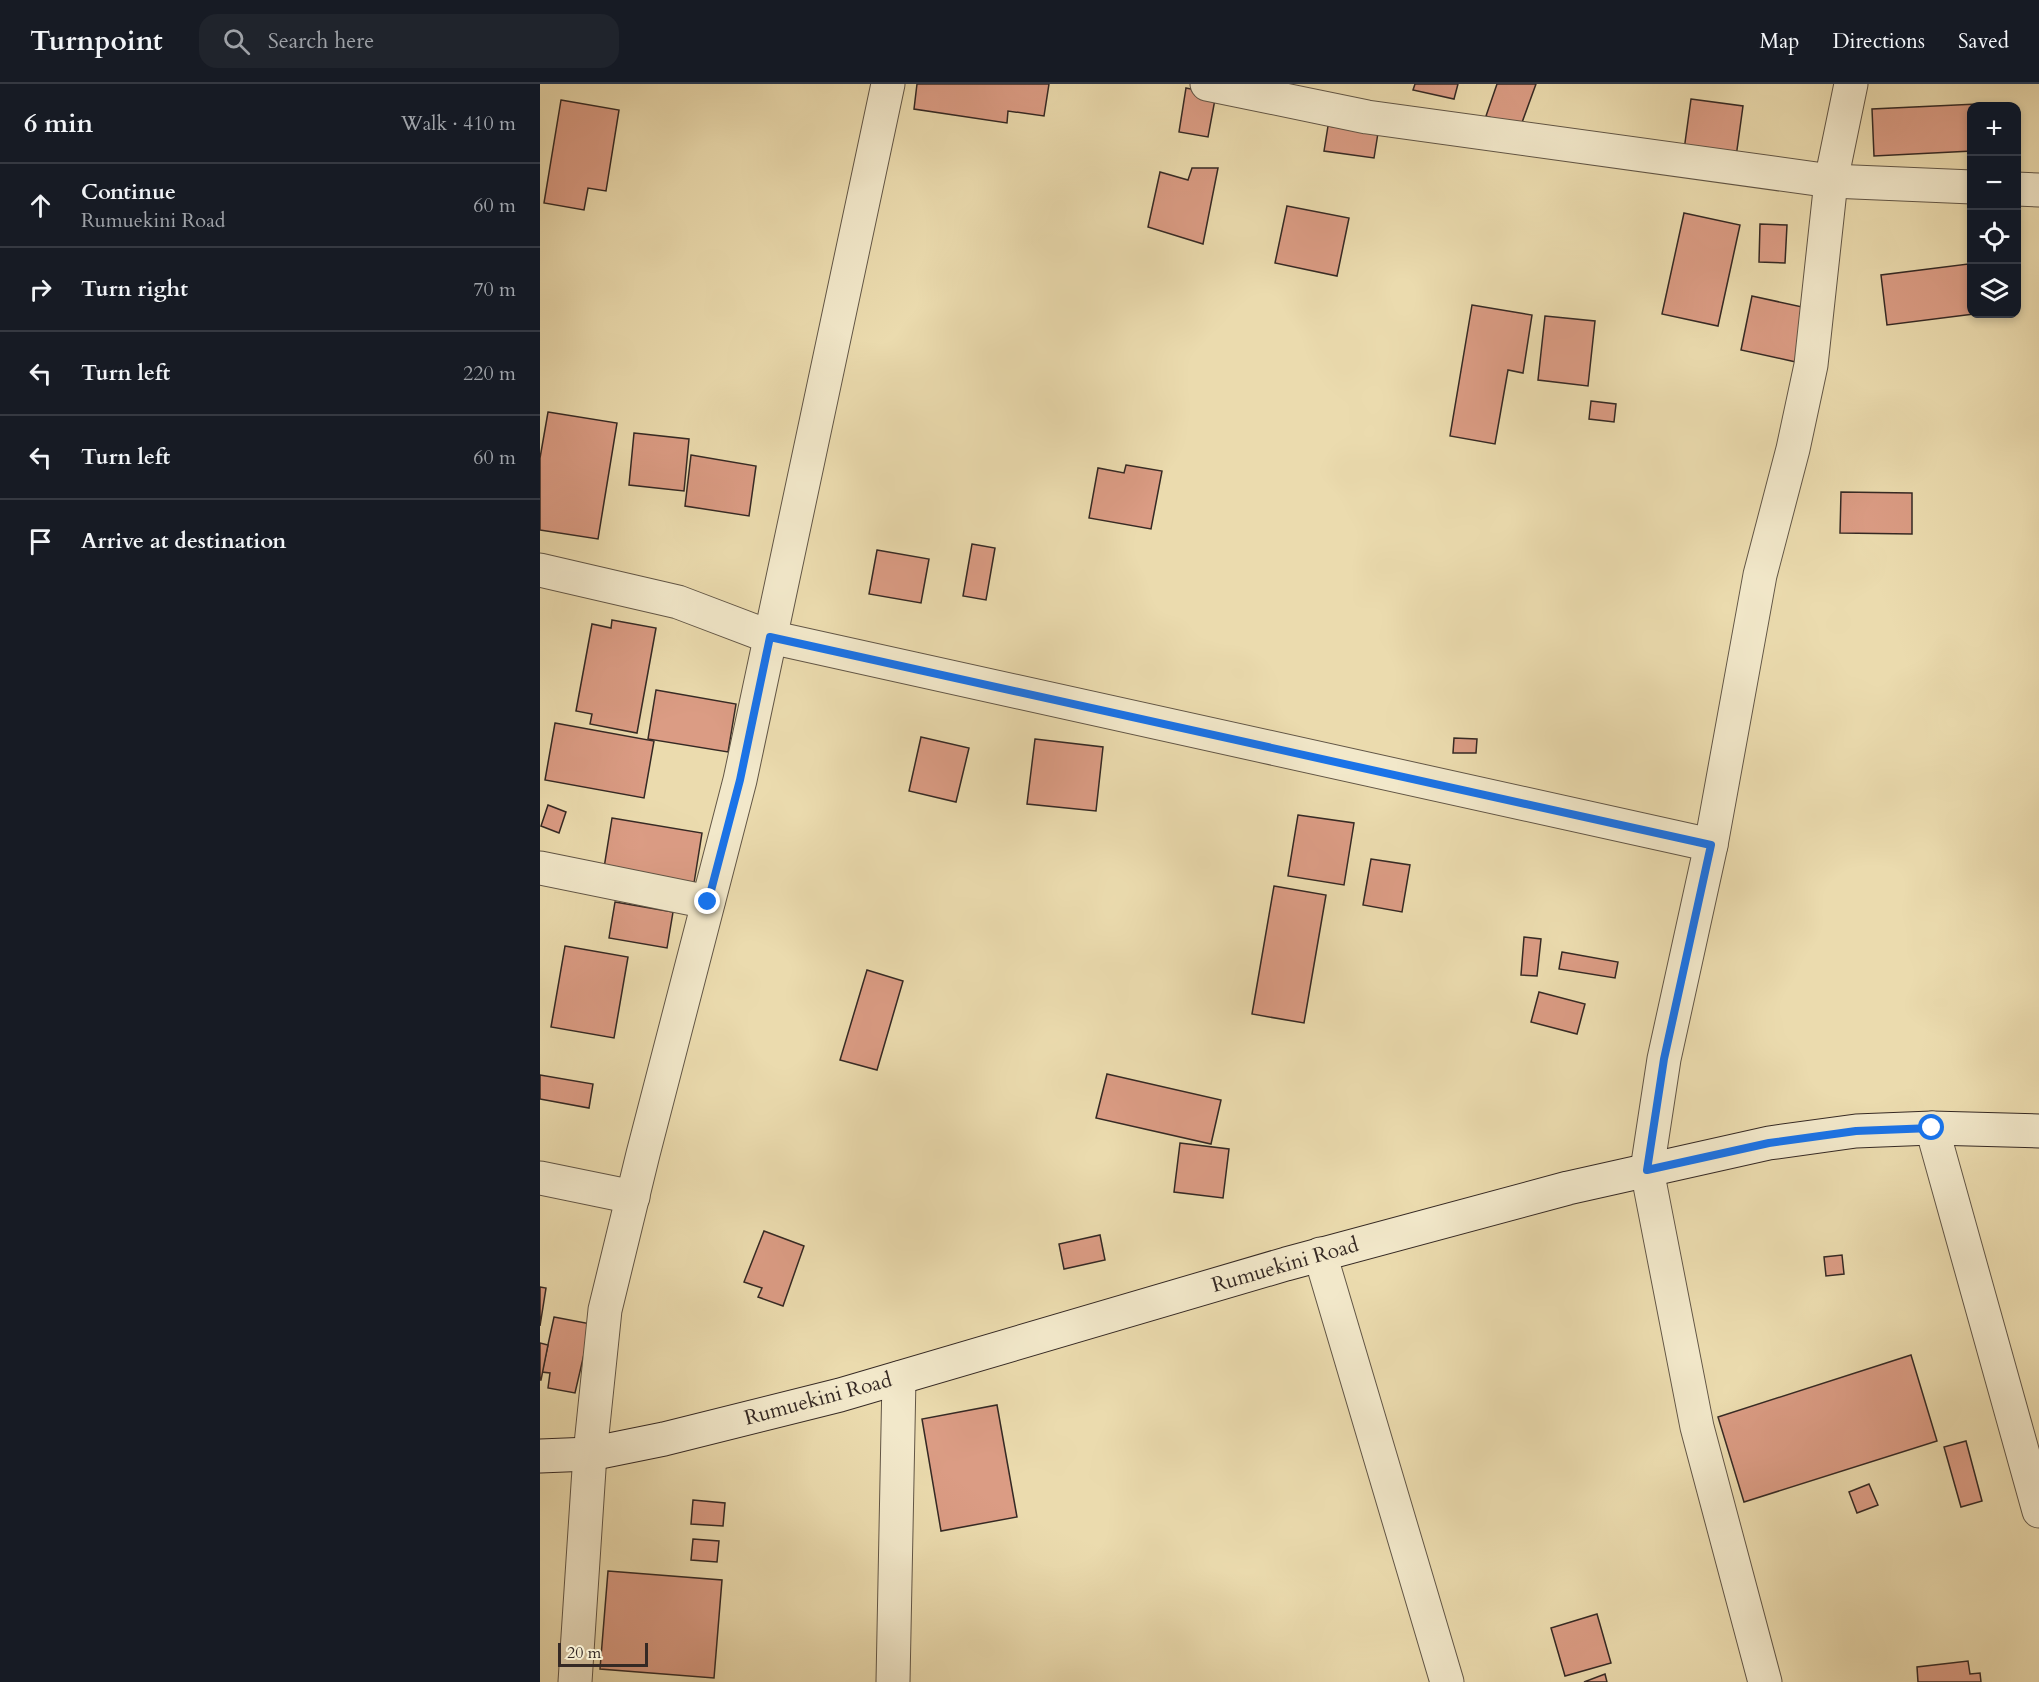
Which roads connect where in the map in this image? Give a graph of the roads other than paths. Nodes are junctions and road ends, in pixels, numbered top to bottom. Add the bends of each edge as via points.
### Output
1 (888, 84) edge
2 (1207, 84) edge
3 (1851, 84) edge
4 (1831, 181) junction
5 (1967, 187) edge
6 (2021, 189) edge
7 (2039, 190) edge
8 (540, 570) edge
9 (770, 637) junction
10 (1711, 845) junction
11 (540, 868) edge
12 (708, 902) junction
13 (1932, 1128) junction
14 (2039, 1131) edge
15 (1647, 1170) junction
16 (540, 1178) edge
17 (633, 1197) junction
18 (1320, 1254) junction
19 (899, 1378) junction
20 (590, 1454) junction
21 (540, 1456) edge
22 (2039, 1511) edge
23 (575, 1682) edge
24 (893, 1682) edge
25 (1447, 1682) edge
26 (1765, 1682) edge

1 - 9 street
2 - 4 street via 1367,117
3 - 4 street
4 - 5 street
4 - 10 street via 1811,365 1760,575
6 - 7 street
8 - 9 street via 678,602
9 - 10 street
9 - 12 street via 740,780
10 - 15 street via 1664,1059
11 - 12 street
12 - 17 street
13 - 14 street, Rumuekini Road
13 - 15 street, Rumuekini Road via 1856,1131 1769,1143
13 - 22 street
15 - 18 street, Rumuekini Road
15 - 26 street via 1697,1428
16 - 17 street
17 - 20 street via 605,1310
18 - 19 street, Rumuekini Road
18 - 25 street
19 - 20 street, Rumuekini Road via 664,1439
19 - 24 street
20 - 21 street, Rumuekini Road
20 - 23 street

